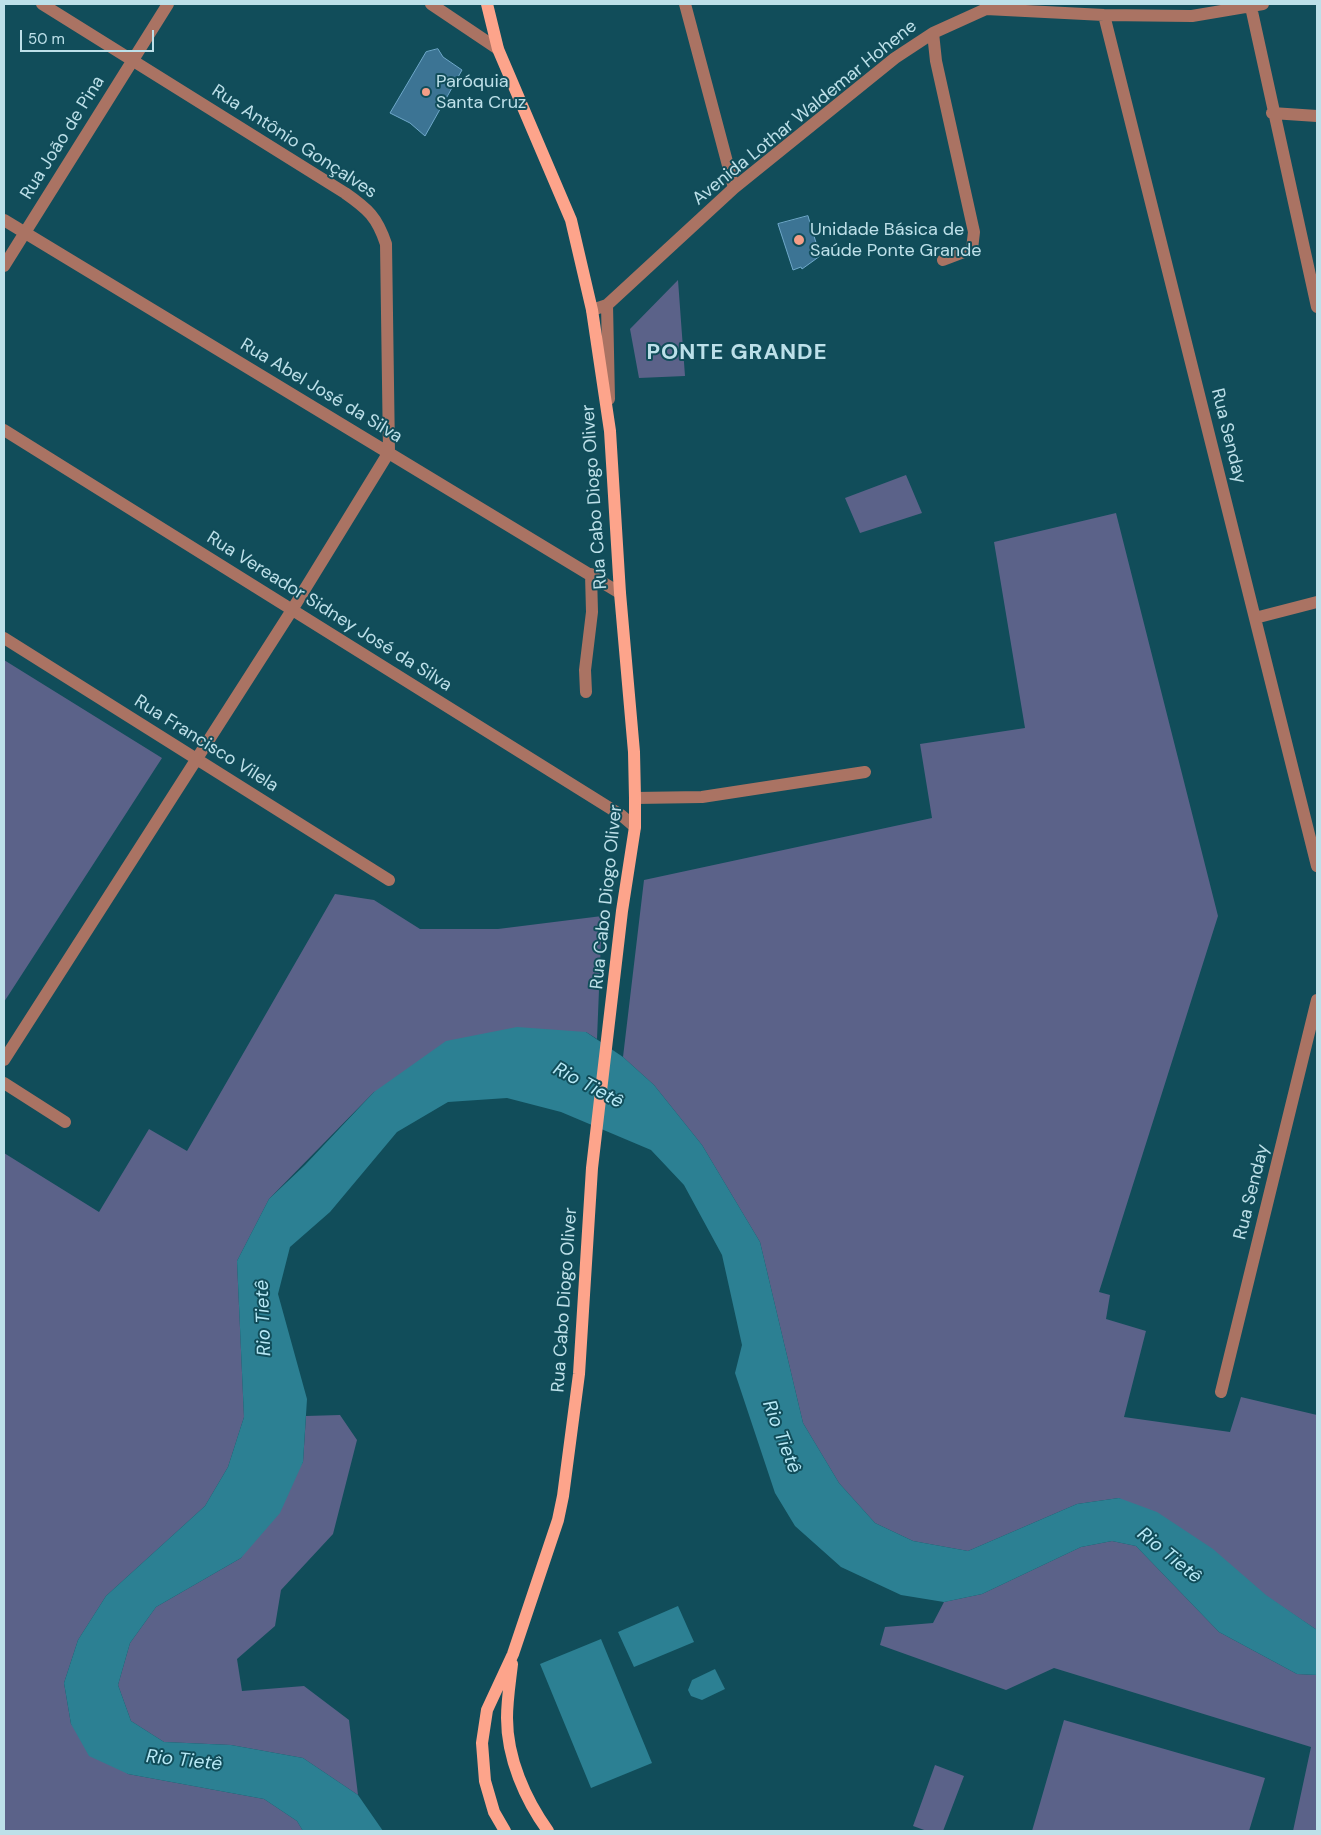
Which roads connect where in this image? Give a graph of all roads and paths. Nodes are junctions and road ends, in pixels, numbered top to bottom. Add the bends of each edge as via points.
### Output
1 (42, 4) edge
2 (168, 4) edge
3 (431, 4) edge
4 (486, 4) edge
5 (685, 4) edge
6 (1257, 5) edge
7 (985, 7) edge
8 (1104, 15) junction
9 (933, 33) junction
10 (498, 49) junction
11 (133, 59) junction
12 (1272, 113) junction
13 (1317, 116) edge
14 (734, 188) junction
15 (4, 220) edge
16 (24, 233) junction
17 (943, 260) dead end
18 (4, 266) edge
19 (607, 305) junction
20 (1317, 307) edge
21 (592, 310) junction
22 (4, 430) edge
23 (610, 431) junction
24 (389, 452) junction
25 (591, 574) junction
26 (620, 593) junction
27 (1317, 602) edge
28 (292, 610) junction
29 (1255, 618) junction
30 (4, 638) edge
31 (586, 692) dead end
32 (197, 758) junction
33 (865, 772) dead end
34 (635, 798) junction
35 (635, 827) junction
36 (1317, 866) edge
37 (389, 880) dead end
38 (1317, 1000) edge
39 (4, 1060) edge
40 (4, 1083) edge
41 (64, 1122) dead end
42 (1221, 1392) dead end
43 (513, 1654) junction
44 (505, 1831) edge
45 (548, 1831) edge

1 - 11 street, Rua Antônio Gonçalves
2 - 11 street, Rua João de Pina
3 - 10 street
4 - 10 main road, Rua Cabo Diogo Oliver
5 - 14 street
6 - 8 street, Avenida Lothar Waldemar Hohene via 1192,16
6 - 12 street
7 - 8 street, Avenida Lothar Waldemar Hohene
7 - 9 street, Avenida Lothar Waldemar Hohene
8 - 29 street, Rua Senday
9 - 14 street, Avenida Lothar Waldemar Hohene via 895,58
9 - 17 street via 936,61 974,232 972,249
10 - 21 main road, Rua Cabo Diogo Oliver via 571,220
11 - 16 street, Rua João de Pina
11 - 24 street, Rua Antônio Gonçalves via 345,193 367,208 379,224 386,244
12 - 13 street
12 - 20 street
14 - 19 street, Avenida Lothar Waldemar Hohene
15 - 16 street, Rua Abel José da Silva
16 - 18 street, Rua João de Pina
16 - 24 street, Rua Abel José da Silva
19 - 21 street, Avenida Lothar Waldemar Hohene
19 - 23 street
21 - 23 main road, Rua Cabo Diogo Oliver
22 - 28 street, Rua Vereador Sidney José da Silva
23 - 26 main road, Rua Cabo Diogo Oliver
24 - 25 street, Rua Abel José da Silva
24 - 28 street
25 - 26 street, Rua Abel José da Silva
25 - 31 street via 592,612 585,670
26 - 34 main road, Rua Cabo Diogo Oliver
27 - 29 street
28 - 32 street
28 - 35 street, Rua Vereador Sidney José da Silva via 620,814
29 - 36 street, Rua Senday
30 - 32 street, Rua Francisco Vilela
32 - 37 street, Rua Francisco Vilela
32 - 39 street
33 - 34 street via 702,798
34 - 35 main road, Rua Cabo Diogo Oliver
35 - 43 main road, Rua Cabo Diogo Oliver via 592,1168 579,1374 563,1496
38 - 42 street, Rua Senday
40 - 41 street
43 - 44 main road, Rua Cabo Diogo Oliver via 488,1710 482,1743 485,1782 494,1812
43 - 45 main road, Rua Cabo Diogo Oliver via 507,1718 512,1758 526,1796

